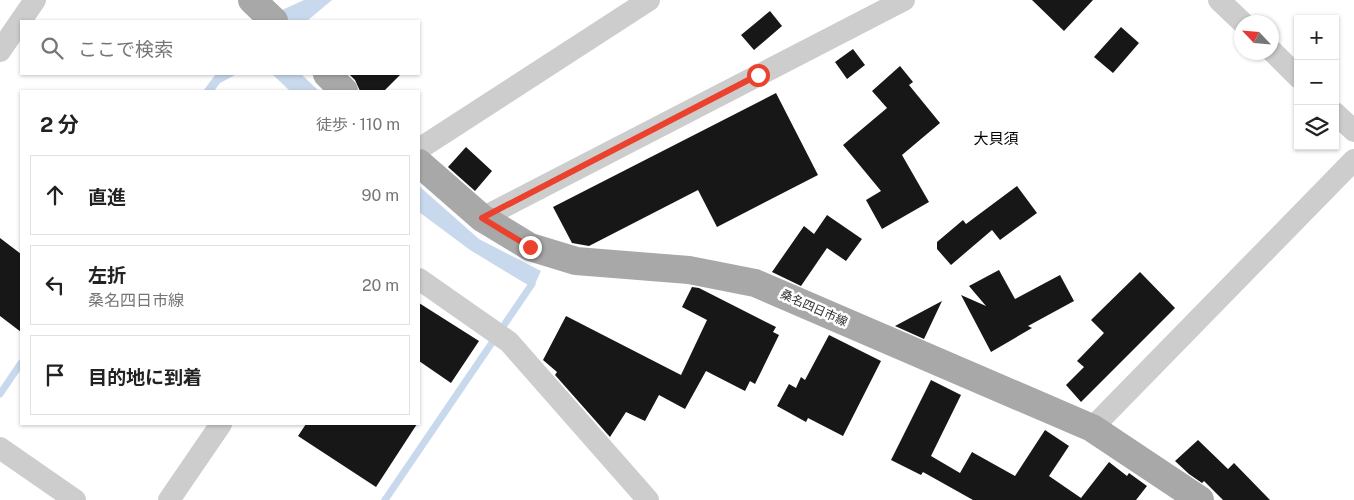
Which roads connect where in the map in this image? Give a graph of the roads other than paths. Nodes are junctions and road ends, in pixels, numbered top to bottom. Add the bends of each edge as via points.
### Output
1 (35, 0) edge
2 (649, 0) edge
3 (904, 0) edge
4 (1219, 0) edge
5 (1235, 15) edge
6 (21, 20) edge
7 (20, 22) edge
8 (0, 51) edge
9 (1279, 58) edge
10 (1294, 73) edge
11 (327, 75) edge
12 (343, 90) edge
13 (1339, 117) edge
14 (1354, 131) edge
15 (420, 148) edge
16 (1354, 160) edge
17 (420, 164) edge
18 (482, 218) junction
19 (420, 281) edge
20 (220, 425) edge
21 (1092, 428) junction
22 (0, 448) edge
23 (75, 500) edge
24 (169, 500) edge
25 (648, 500) edge
26 (1200, 500) edge

1 - 6 street
2 - 15 street
3 - 18 street
4 - 5 street
7 - 8 street
9 - 10 street
11 - 12 main road
13 - 14 street
16 - 21 street
17 - 18 main road, 桑名四日市線
18 - 21 main road, 桑名四日市線 via 530,247 576,261 689,270 755,283
19 - 25 street via 498,334
20 - 24 street
21 - 26 main road, 桑名四日市線
22 - 23 street

